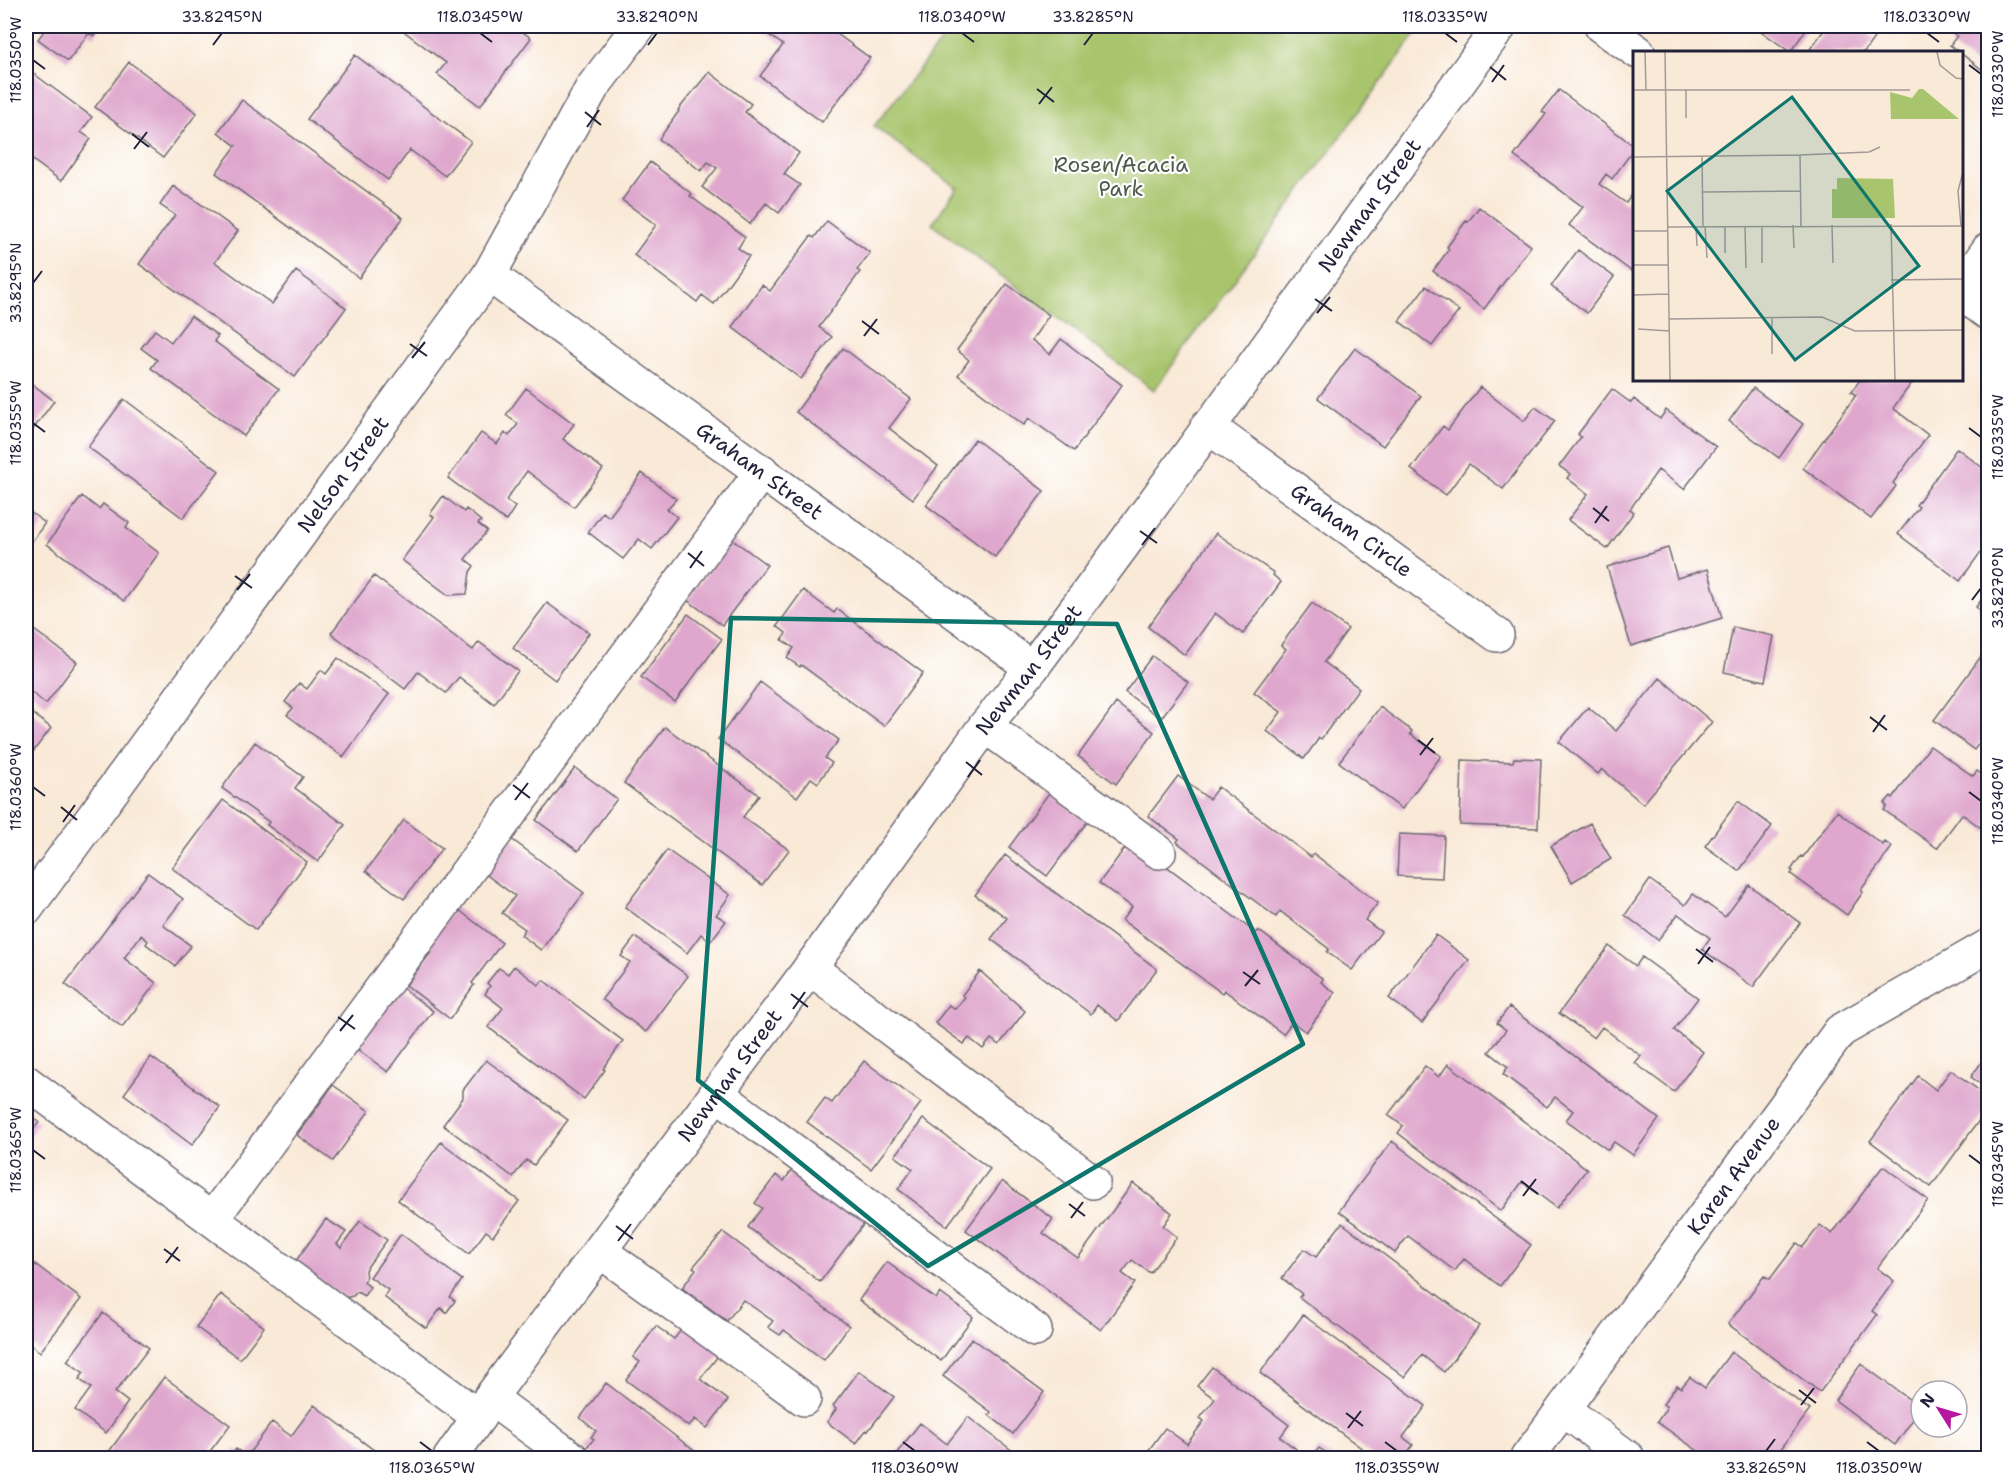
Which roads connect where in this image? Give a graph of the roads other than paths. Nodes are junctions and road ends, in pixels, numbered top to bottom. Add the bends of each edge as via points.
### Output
1 (639, 26) edge
2 (1500, 26) edge
3 (1601, 26) edge
4 (1637, 51) edge
5 (1989, 250) edge
6 (489, 275) junction
7 (1963, 286) edge
8 (1963, 295) edge
9 (1989, 313) edge
10 (1208, 426) junction
11 (762, 471) junction
12 (1497, 635) dead end
13 (1032, 668) junction
14 (985, 726) junction
15 (1159, 852) dead end
16 (26, 909) edge
17 (1989, 946) edge
18 (810, 968) junction
19 (26, 1082) edge
20 (716, 1094) junction
21 (1093, 1182) dead end
22 (212, 1219) junction
23 (600, 1251) junction
24 (1035, 1330) dead end
25 (804, 1399) dead end
26 (485, 1408) junction
27 (1563, 1409) junction
28 (450, 1458) edge
29 (572, 1458) edge
30 (1527, 1458) edge
31 (1628, 1458) edge

1 - 6 street, Nelson Street via 592,88
2 - 10 street, Newman Street
3 - 4 street
5 - 7 street
6 - 11 street, Graham Street
6 - 16 street, Nelson Street
8 - 9 street
10 - 12 street, Graham Circle
10 - 13 street, Newman Street
11 - 13 street, Graham Street
11 - 22 street
13 - 14 street, Newman Street
14 - 15 street
14 - 18 street, Newman Street
17 - 27 street, Karen Avenue via 1840,1031
18 - 20 street, Newman Street
18 - 21 street
19 - 22 street
20 - 23 street, Newman Street
20 - 24 street
22 - 26 street
23 - 25 street
23 - 26 street, Newman Street
26 - 28 street, Newman Street
26 - 29 street
27 - 30 street, Karen Avenue
27 - 31 street

